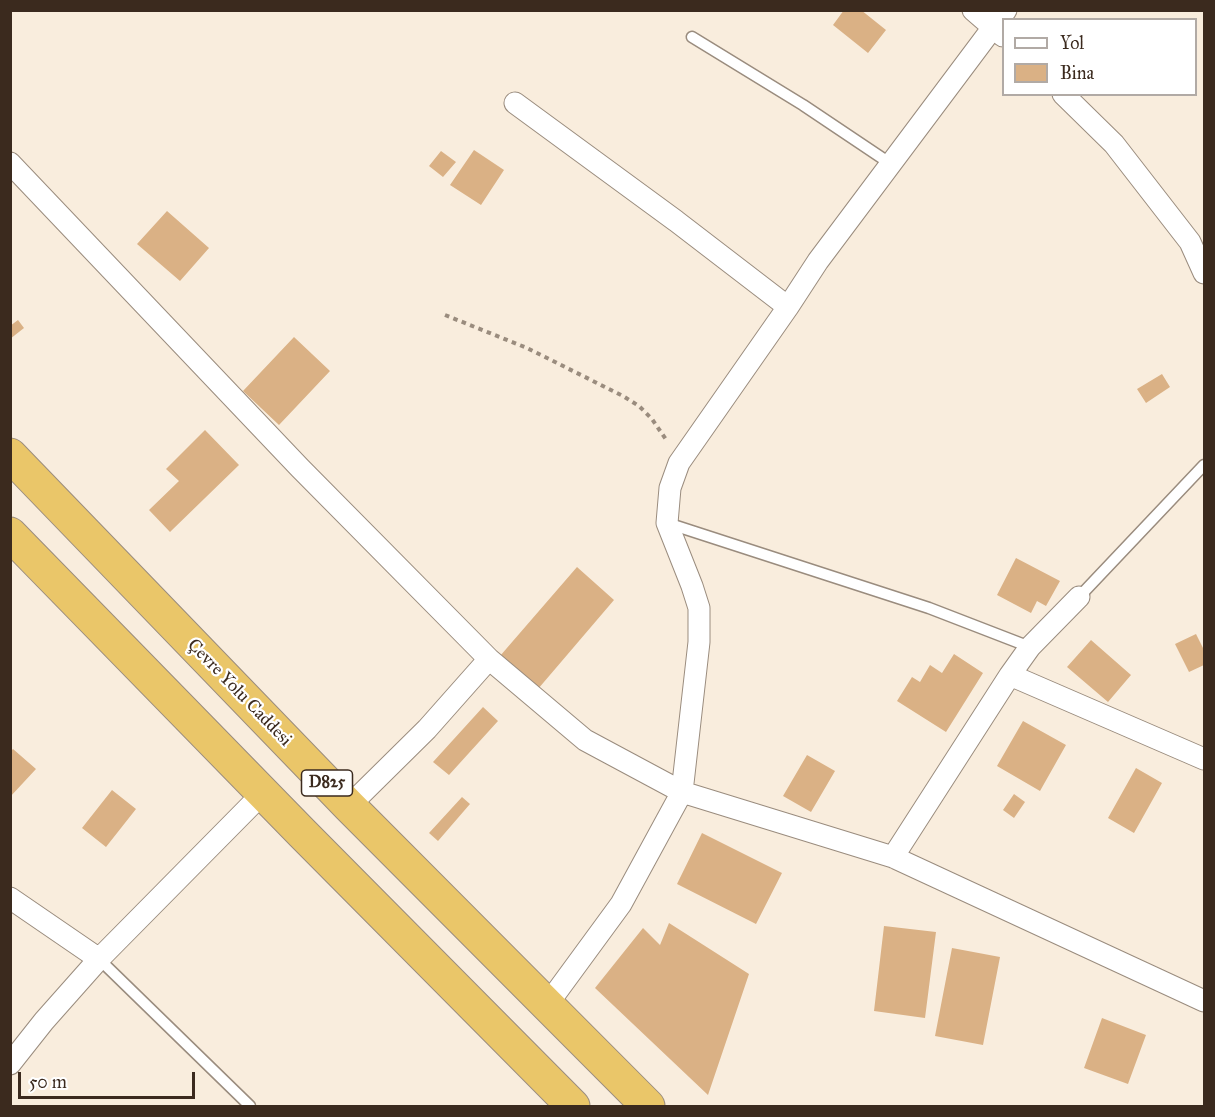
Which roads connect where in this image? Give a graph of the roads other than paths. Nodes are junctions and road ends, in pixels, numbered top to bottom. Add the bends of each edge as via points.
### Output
1 (973, 10) edge
2 (1001, 24) edge
3 (692, 37) dead end
4 (1065, 96) edge
5 (515, 103) dead end
6 (10, 164) edge
7 (891, 164) junction
8 (1204, 273) edge
9 (788, 307) junction
10 (10, 455) edge
11 (1204, 465) edge
12 (667, 524) junction
13 (10, 534) edge
14 (1079, 597) joint
15 (1030, 647) junction
16 (489, 659) junction
17 (1010, 675) junction
18 (1204, 759) edge
19 (682, 792) junction
20 (263, 793) junction
21 (349, 806) junction
22 (893, 857) junction
23 (10, 898) edge
24 (99, 959) junction
25 (1204, 1001) edge
26 (547, 1005) junction
27 (10, 1064) edge
28 (250, 1107) edge
29 (573, 1107) edge
30 (648, 1107) edge

1 - 2 street
2 - 7 street
3 - 7 lane
4 - 8 street via 1114,144 1190,242
5 - 9 street
6 - 16 street
7 - 9 street
9 - 12 street via 679,463 669,488
10 - 21 highway, Çevre Yolu Caddesi / D825
11 - 14 lane
12 - 15 lane via 929,608
12 - 19 street via 699,608 699,642
13 - 20 highway, D825
14 - 15 street
15 - 17 street
16 - 19 street via 585,740
16 - 21 street via 427,729
17 - 18 street
17 - 22 street
19 - 22 street
19 - 26 street via 621,904
20 - 24 street
20 - 29 highway, D825
21 - 26 highway, Çevre Yolu Caddesi / D825
22 - 25 street
23 - 24 street
24 - 27 street
24 - 28 lane
26 - 30 highway, Çevre Yolu Caddesi / D825

